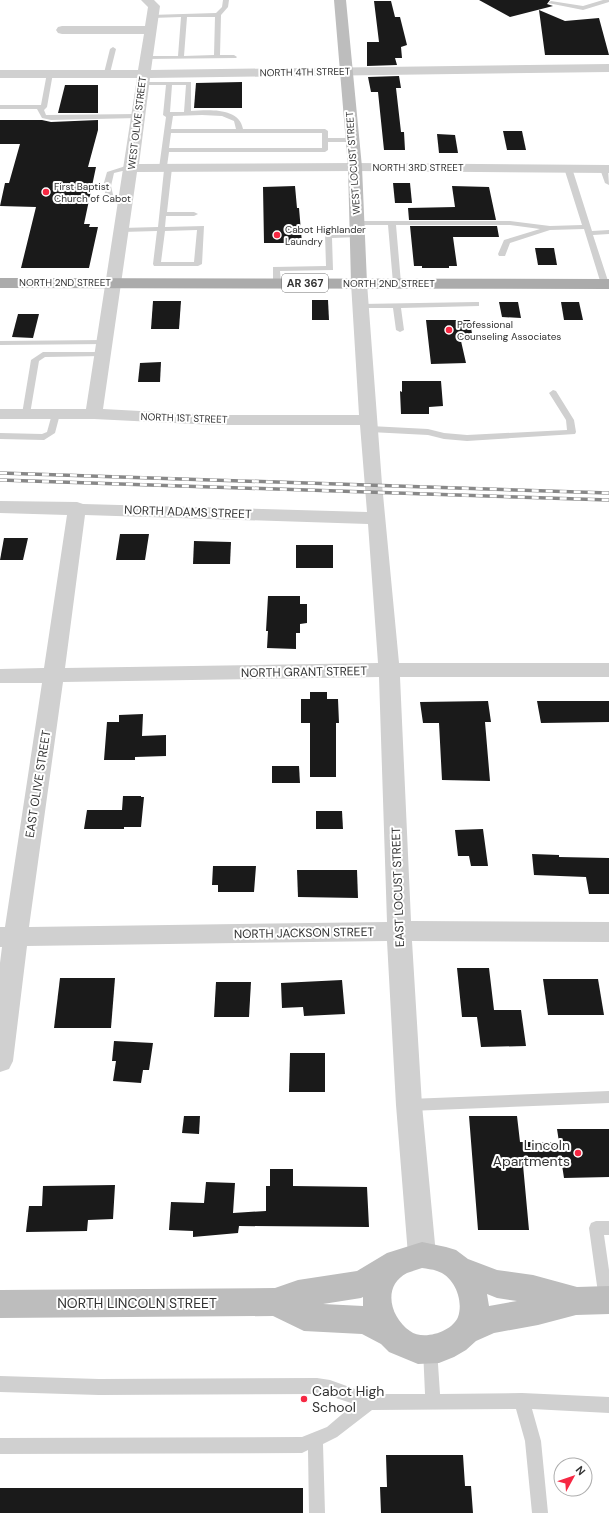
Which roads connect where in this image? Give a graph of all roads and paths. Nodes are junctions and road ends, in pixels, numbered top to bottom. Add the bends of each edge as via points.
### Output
1 (148, 0) edge
2 (226, 0) edge
3 (340, 0) edge
4 (609, 0) edge
5 (551, 3) dead end
6 (184, 15) junction
7 (218, 15) junction
8 (151, 23) junction
9 (62, 30) dead end
10 (113, 49) dead end
11 (181, 57) junction
12 (217, 57) junction
13 (234, 57) dead end
14 (146, 58) junction
15 (609, 68) edge
16 (345, 71) junction
17 (107, 73) junction
18 (0, 74) edge
19 (50, 74) junction
20 (143, 78) junction
21 (169, 83) junction
22 (0, 107) edge
23 (44, 107) junction
24 (170, 114) junction
25 (187, 114) junction
26 (138, 116) junction
27 (168, 131) junction
28 (240, 131) junction
29 (325, 140) junction
30 (353, 140) junction
31 (166, 150) junction
32 (131, 167) junction
33 (355, 167) junction
34 (166, 168) junction
35 (568, 168) junction
36 (606, 169) edge
37 (609, 183) edge
38 (126, 204) junction
39 (163, 214) junction
40 (194, 214) dead end
41 (392, 223) junction
42 (550, 228) junction
43 (357, 229) junction
44 (122, 230) junction
45 (161, 230) junction
46 (588, 230) junction
47 (609, 232) edge
48 (502, 254) dead end
49 (606, 278) edge
50 (114, 282) junction
51 (0, 283) edge
52 (276, 283) junction
53 (359, 283) junction
54 (397, 283) junction
55 (476, 304) dead end
56 (397, 305) junction
57 (361, 306) junction
58 (400, 330) dead end
59 (0, 344) edge
60 (103, 348) junction
61 (553, 393) dead end
62 (0, 414) edge
63 (26, 414) junction
64 (56, 414) junction
65 (94, 414) junction
66 (369, 424) junction
67 (0, 436) edge
68 (0, 507) edge
69 (77, 508) junction
70 (377, 518) junction
71 (389, 670) junction
72 (609, 670) edge
73 (0, 676) edge
74 (54, 676) junction
75 (399, 932) junction
76 (609, 932) edge
77 (7, 937) edge
78 (0, 1061) edge
79 (609, 1097) edge
80 (409, 1105) junction
81 (609, 1228) edge
82 (422, 1255) junction
83 (389, 1268) junction
84 (457, 1268) junction
85 (608, 1300) edge
86 (576, 1301) junction
87 (274, 1302) junction
88 (0, 1304) edge
89 (466, 1331) junction
90 (391, 1333) junction
91 (430, 1349) junction
92 (0, 1384) edge
93 (522, 1401) junction
94 (369, 1402) junction
95 (432, 1402) junction
96 (609, 1405) edge
97 (315, 1439) junction
98 (0, 1446) edge
99 (317, 1513) edge
100 (540, 1513) edge

1 - 8 street, WEST OLIVE STREET via 154,6
2 - 7 lane via 225,7
3 - 16 street, WEST LOCUST STREET
4 - 5 lane via 583,8
6 - 7 lane
6 - 8 lane
6 - 11 lane
7 - 12 lane
8 - 9 street
8 - 14 street, WEST OLIVE STREET
10 - 17 lane
11 - 12 lane
11 - 14 lane
12 - 13 lane
14 - 20 street, WEST OLIVE STREET
15 - 16 street, NORTH 4TH STREET
16 - 20 street, NORTH 4TH STREET
16 - 30 street, WEST LOCUST STREET
17 - 19 street, NORTH 4TH STREET
17 - 20 street, NORTH 4TH STREET
18 - 19 street, NORTH 4TH STREET
19 - 23 lane
20 - 21 lane
20 - 26 street, WEST OLIVE STREET
21 - 24 lane via 166,114
21 - 25 lane via 189,83
22 - 23 lane
23 - 26 lane via 40,110 41,113 44,117 51,118
24 - 25 lane
24 - 27 lane
25 - 28 lane via 221,114 236,119
26 - 32 street, WEST OLIVE STREET
27 - 28 lane
27 - 31 lane
28 - 29 lane via 325,131
29 - 30 lane
29 - 31 lane via 325,150
30 - 33 street, WEST LOCUST STREET
31 - 34 lane
32 - 34 street, NORTH 3RD STREET
32 - 38 street, WEST OLIVE STREET
32 - 38 lane via 111,172 107,186 111,200
33 - 34 street, NORTH 3RD STREET
33 - 35 street, NORTH 3RD STREET
33 - 43 street, WEST LOCUST STREET
34 - 39 lane
35 - 36 street, NORTH 3RD STREET
35 - 46 lane
36 - 37 lane
38 - 44 street, WEST OLIVE STREET
39 - 40 lane
39 - 45 lane
41 - 42 lane via 510,223
41 - 43 lane
41 - 54 lane
42 - 46 lane
42 - 48 lane via 507,242
43 - 52 lane via 328,236 330,268 276,269
43 - 53 street, WEST LOCUST STREET
44 - 45 lane
44 - 50 street, WEST OLIVE STREET
45 - 45 lane via 157,264 198,264 201,228
46 - 47 lane
46 - 49 lane
49 - 54 main road, NORTH 2ND STREET / AR 367
50 - 51 main road, NORTH 2ND STREET / AR 367
50 - 52 main road, NORTH 2ND STREET / AR 367
50 - 60 street, WEST OLIVE STREET
52 - 53 main road, NORTH 2ND STREET / AR 367
53 - 54 main road, NORTH 2ND STREET / AR 367
53 - 57 street, WEST LOCUST STREET
55 - 56 lane
56 - 57 lane
56 - 58 lane
57 - 66 street, WEST LOCUST STREET
59 - 60 lane
60 - 63 lane via 43,355 35,360
60 - 65 street, WEST OLIVE STREET
61 - 66 lane via 570,420 572,432 467,438
62 - 63 street, NORTH 1ST STREET
63 - 64 street, NORTH 1ST STREET
64 - 65 street, NORTH 1ST STREET
64 - 67 lane via 51,433 44,437
65 - 66 street, NORTH 1ST STREET
66 - 70 street, WEST LOCUST STREET via 372,484
68 - 69 street, NORTH ADAMS STREET
69 - 70 street, NORTH ADAMS STREET
69 - 74 street, EAST OLIVE STREET
70 - 71 street, EAST LOCUST STREET
71 - 72 street, NORTH GRANT STREET
71 - 74 street, NORTH GRANT STREET
71 - 75 street, EAST LOCUST STREET
73 - 74 street, NORTH GRANT STREET
74 - 77 street, EAST OLIVE STREET
75 - 76 street, NORTH JACKSON STREET
75 - 77 street, NORTH JACKSON STREET
75 - 80 street, EAST LOCUST STREET
77 - 78 street, EAST OLIVE STREET
79 - 80 lane
80 - 82 street, EAST LOCUST STREET
81 - 85 lane via 596,1228
82 - 83 street, NORTH LINCOLN STREET via 399,1261
82 - 84 street, NORTH LINCOLN STREET via 435,1256
83 - 87 street, NORTH LINCOLN STREET via 361,1284 298,1294
83 - 90 street, NORTH LINCOLN STREET via 382,1278 376,1300 383,1324
84 - 86 street, NORTH LINCOLN STREET via 497,1284 533,1289
84 - 89 street, NORTH LINCOLN STREET via 466,1277 474,1299 474,1311
85 - 86 street, NORTH LINCOLN STREET
86 - 89 street, NORTH LINCOLN STREET via 491,1319
87 - 88 street, NORTH LINCOLN STREET
87 - 90 street, NORTH LINCOLN STREET via 304,1317 364,1320
89 - 91 street, NORTH LINCOLN STREET via 447,1346
90 - 91 street, NORTH LINCOLN STREET via 411,1346
91 - 95 lane
92 - 94 lane via 99,1387 317,1386
93 - 95 lane
93 - 96 lane
93 - 100 lane via 533,1441
94 - 95 lane
94 - 97 lane via 332,1432
97 - 98 lane via 302,1444
97 - 99 lane

